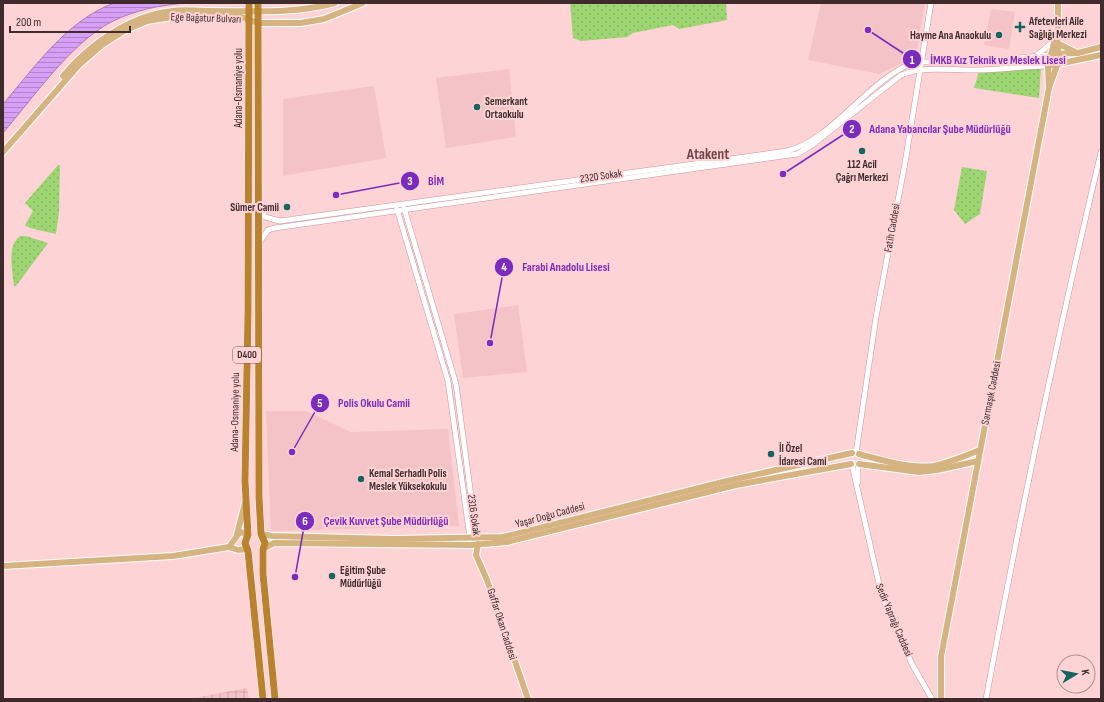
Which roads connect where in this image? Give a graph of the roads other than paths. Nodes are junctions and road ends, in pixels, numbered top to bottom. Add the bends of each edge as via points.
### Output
1 (335, 3) edge
2 (363, 3) edge
3 (931, 3) edge
4 (1058, 3) edge
5 (249, 7) edge
6 (258, 7) edge
7 (249, 20) junction
8 (258, 23) junction
9 (1056, 40) junction
10 (1101, 47) edge
11 (1078, 53) junction
12 (1059, 54) junction
13 (1050, 55) junction
14 (1101, 55) edge
15 (1035, 56) junction
16 (922, 62) junction
17 (1048, 66) junction
18 (1058, 66) junction
19 (920, 69) junction
20 (1049, 88) junction
21 (3, 148) edge
22 (3, 152) edge
23 (1101, 152) edge
24 (404, 204) junction
25 (395, 205) junction
26 (259, 208) junction
27 (404, 210) junction
28 (398, 211) junction
29 (259, 244) junction
30 (980, 450) junction
31 (856, 453) junction
32 (978, 461) junction
33 (855, 464) junction
34 (245, 502) junction
35 (237, 534) junction
36 (261, 534) junction
37 (247, 536) junction
38 (474, 543) junction
39 (229, 547) junction
40 (263, 549) junction
41 (248, 550) junction
42 (3, 566) edge
43 (263, 699) edge
44 (275, 699) edge
45 (528, 699) edge
46 (932, 699) edge
47 (940, 699) edge
48 (986, 699) edge

1 - 6 main road, Ege Bağatur Bulvarı via 313,9
2 - 8 main road, Ege Bağatur Bulvarı via 324,19 301,23
3 - 16 street, Fatih Caddesi
4 - 9 main road
5 - 6 main road, Ege Bağatur Bulvarı
5 - 7 highway, Adana-Osmaniye yolu / D400
5 - 21 main road, Ege Bağatur Bulvarı via 173,10 149,16 109,34 70,68
6 - 8 highway, Adana-Osmaniye yolu / D400
7 - 8 main road, Ege Bağatur Bulvarı
7 - 22 main road, Ege Bağatur Bulvarı via 241,17 170,16 147,21 124,31 102,45 69,74
7 - 34 highway, Adana-Osmaniye yolu / D400
8 - 26 highway, Adana-Osmaniye yolu / D400
9 - 11 main road
9 - 12 main road
9 - 13 main road
9 - 15 street
10 - 11 main road
11 - 12 main road
12 - 13 main road
12 - 18 main road
13 - 15 street, 2320 Sokak
13 - 17 main road
14 - 18 main road
15 - 16 street, 2320 Sokak via 979,62
16 - 19 street, Fatih Caddesi
16 - 24 street, 2320 Sokak via 915,62 895,71 831,125 798,148
17 - 18 main road
17 - 19 street, 2320 Sokak via 977,70
17 - 20 main road
18 - 20 main road
19 - 27 street, 2320 Sokak via 901,75 811,146 796,154
19 - 31 street, Fatih Caddesi via 876,317
20 - 30 main road, Sarmaşık Caddesi
23 - 48 street via 1077,250
24 - 25 street, 2320 Sokak
24 - 27 street, 2316 Sokak
25 - 26 street, 2320 Sokak via 280,221 265,217
25 - 28 street, 2316 Sokak
26 - 29 highway, Adana-Osmaniye yolu / D400
27 - 28 street, 2320 Sokak
27 - 38 street, 2316 Sokak via 456,384
28 - 29 street, 2320 Sokak via 275,228 268,230
28 - 38 street, 2316 Sokak via 448,381
29 - 36 highway, Adana-Osmaniye yolu / D400 via 257,407
30 - 31 main road, Yaşar Doğu Caddesi via 947,463 931,466 909,466
30 - 32 main road, Sarmaşık Caddesi
31 - 33 main road via 861,459
31 - 33 main road via 849,458
31 - 38 main road, Yaşar Doğu Caddesi
32 - 33 main road, Yaşar Doğu Caddesi via 919,472
32 - 47 main road, Sarmaşık Caddesi via 941,657
33 - 38 main road, Yaşar Doğu Caddesi via 729,487 507,542
33 - 46 street, Sedir Yaprağı Caddesi via 858,491 882,597 909,657
34 - 35 main road
34 - 37 highway, Adana-Osmaniye yolu / D400
35 - 37 main road via 244,532
35 - 39 main road
36 - 37 highway, Yaşar Doğu Caddesi
36 - 38 main road, Yaşar Doğu Caddesi via 279,537
36 - 40 highway, Adana-Osmaniye yolu / D400 via 265,543
37 - 41 highway, Adana-Osmaniye yolu / D400 via 245,544
38 - 40 main road, Yaşar Doğu Caddesi via 274,543
38 - 45 main road, Gaffar Okan Caddesi
39 - 41 main road
39 - 42 main road via 173,556
40 - 41 highway, Yaşar Doğu Caddesi via 257,552
40 - 44 highway, Adana-Osmaniye yolu / D400 via 265,606
41 - 43 highway, Adana-Osmaniye yolu / D400

